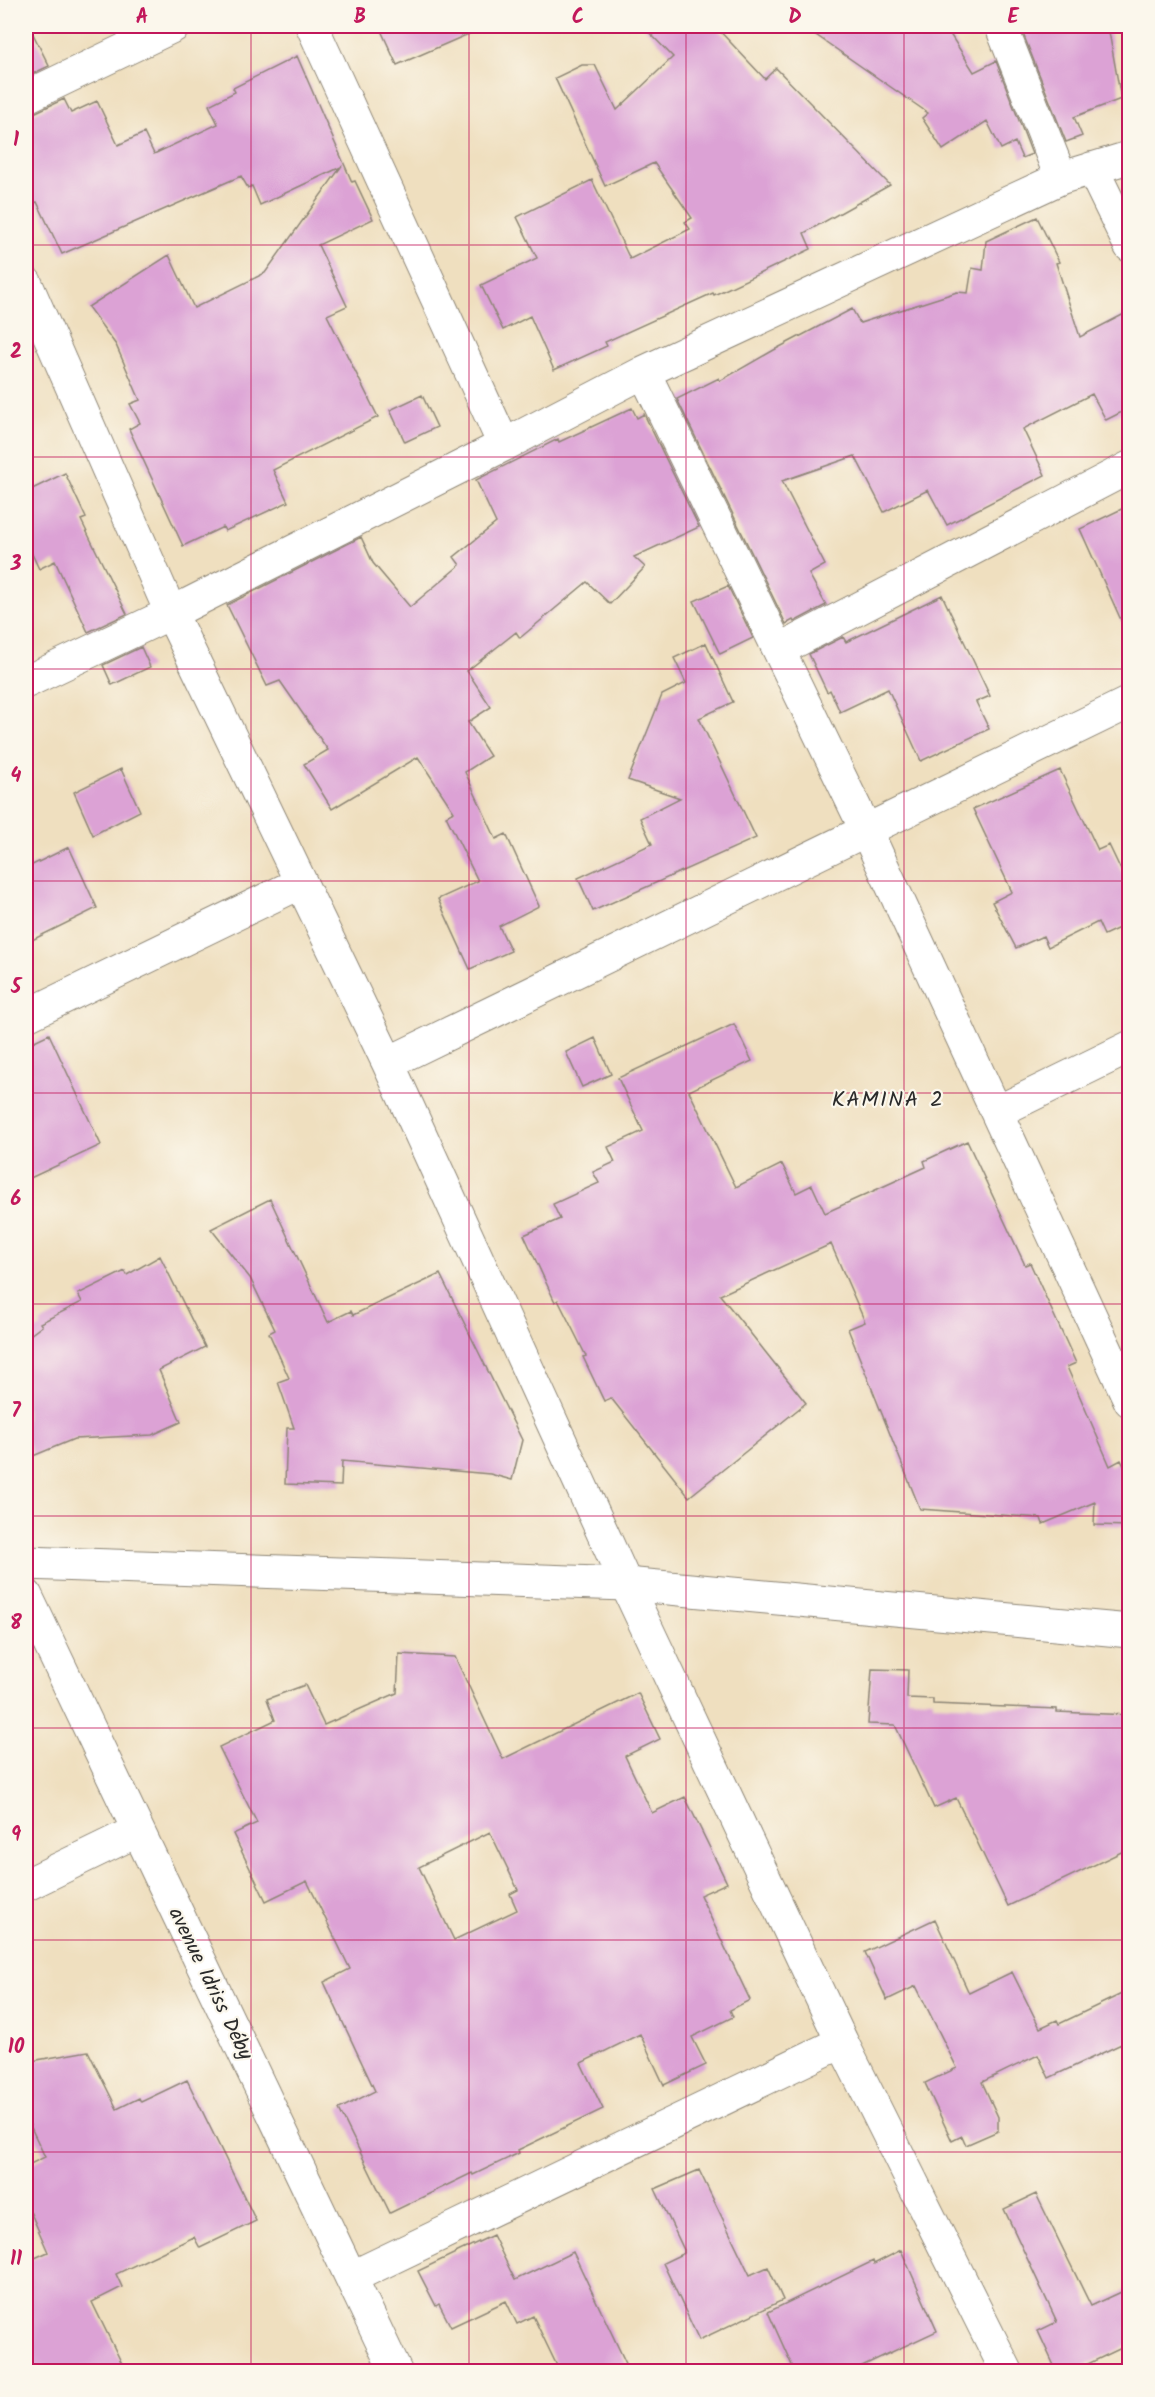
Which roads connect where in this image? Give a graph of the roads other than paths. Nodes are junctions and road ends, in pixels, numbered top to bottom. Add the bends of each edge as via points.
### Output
1 (174, 26) edge
2 (312, 26) edge
3 (1001, 26) edge
4 (26, 97) edge
5 (1130, 157) edge
6 (1092, 168) junction
7 (1061, 178) junction
8 (1130, 246) edge
9 (26, 283) edge
10 (644, 372) junction
11 (504, 445) junction
12 (1130, 467) edge
13 (171, 613) junction
14 (779, 650) junction
15 (26, 682) edge
16 (1130, 702) edge
17 (867, 830) junction
18 (300, 883) junction
19 (26, 1016) edge
20 (1130, 1047) edge
21 (388, 1063) junction
22 (997, 1112) junction
23 (1130, 1401) edge
24 (26, 1563) edge
25 (626, 1584) junction
26 (26, 1595) edge
27 (1130, 1631) edge
28 (137, 1831) junction
29 (26, 1885) edge
30 (842, 2042) junction
31 (352, 2277) junction
32 (396, 2372) edge
33 (1007, 2372) edge

1 - 4 street
2 - 11 street
3 - 7 street
5 - 6 street
6 - 7 street
6 - 8 street
7 - 10 street
9 - 13 street
10 - 11 street
10 - 14 street
11 - 13 street
12 - 14 street
13 - 15 street
13 - 18 street
14 - 17 street
16 - 17 street
17 - 21 street
17 - 22 street
18 - 19 street
18 - 21 street
20 - 22 street
21 - 25 street
22 - 23 street
24 - 25 street
25 - 27 street
25 - 30 street
26 - 28 street, avenue Idriss Déby
28 - 29 street
28 - 31 street, avenue Idriss Déby
30 - 31 street
30 - 33 street
31 - 32 street, avenue Idriss Déby

